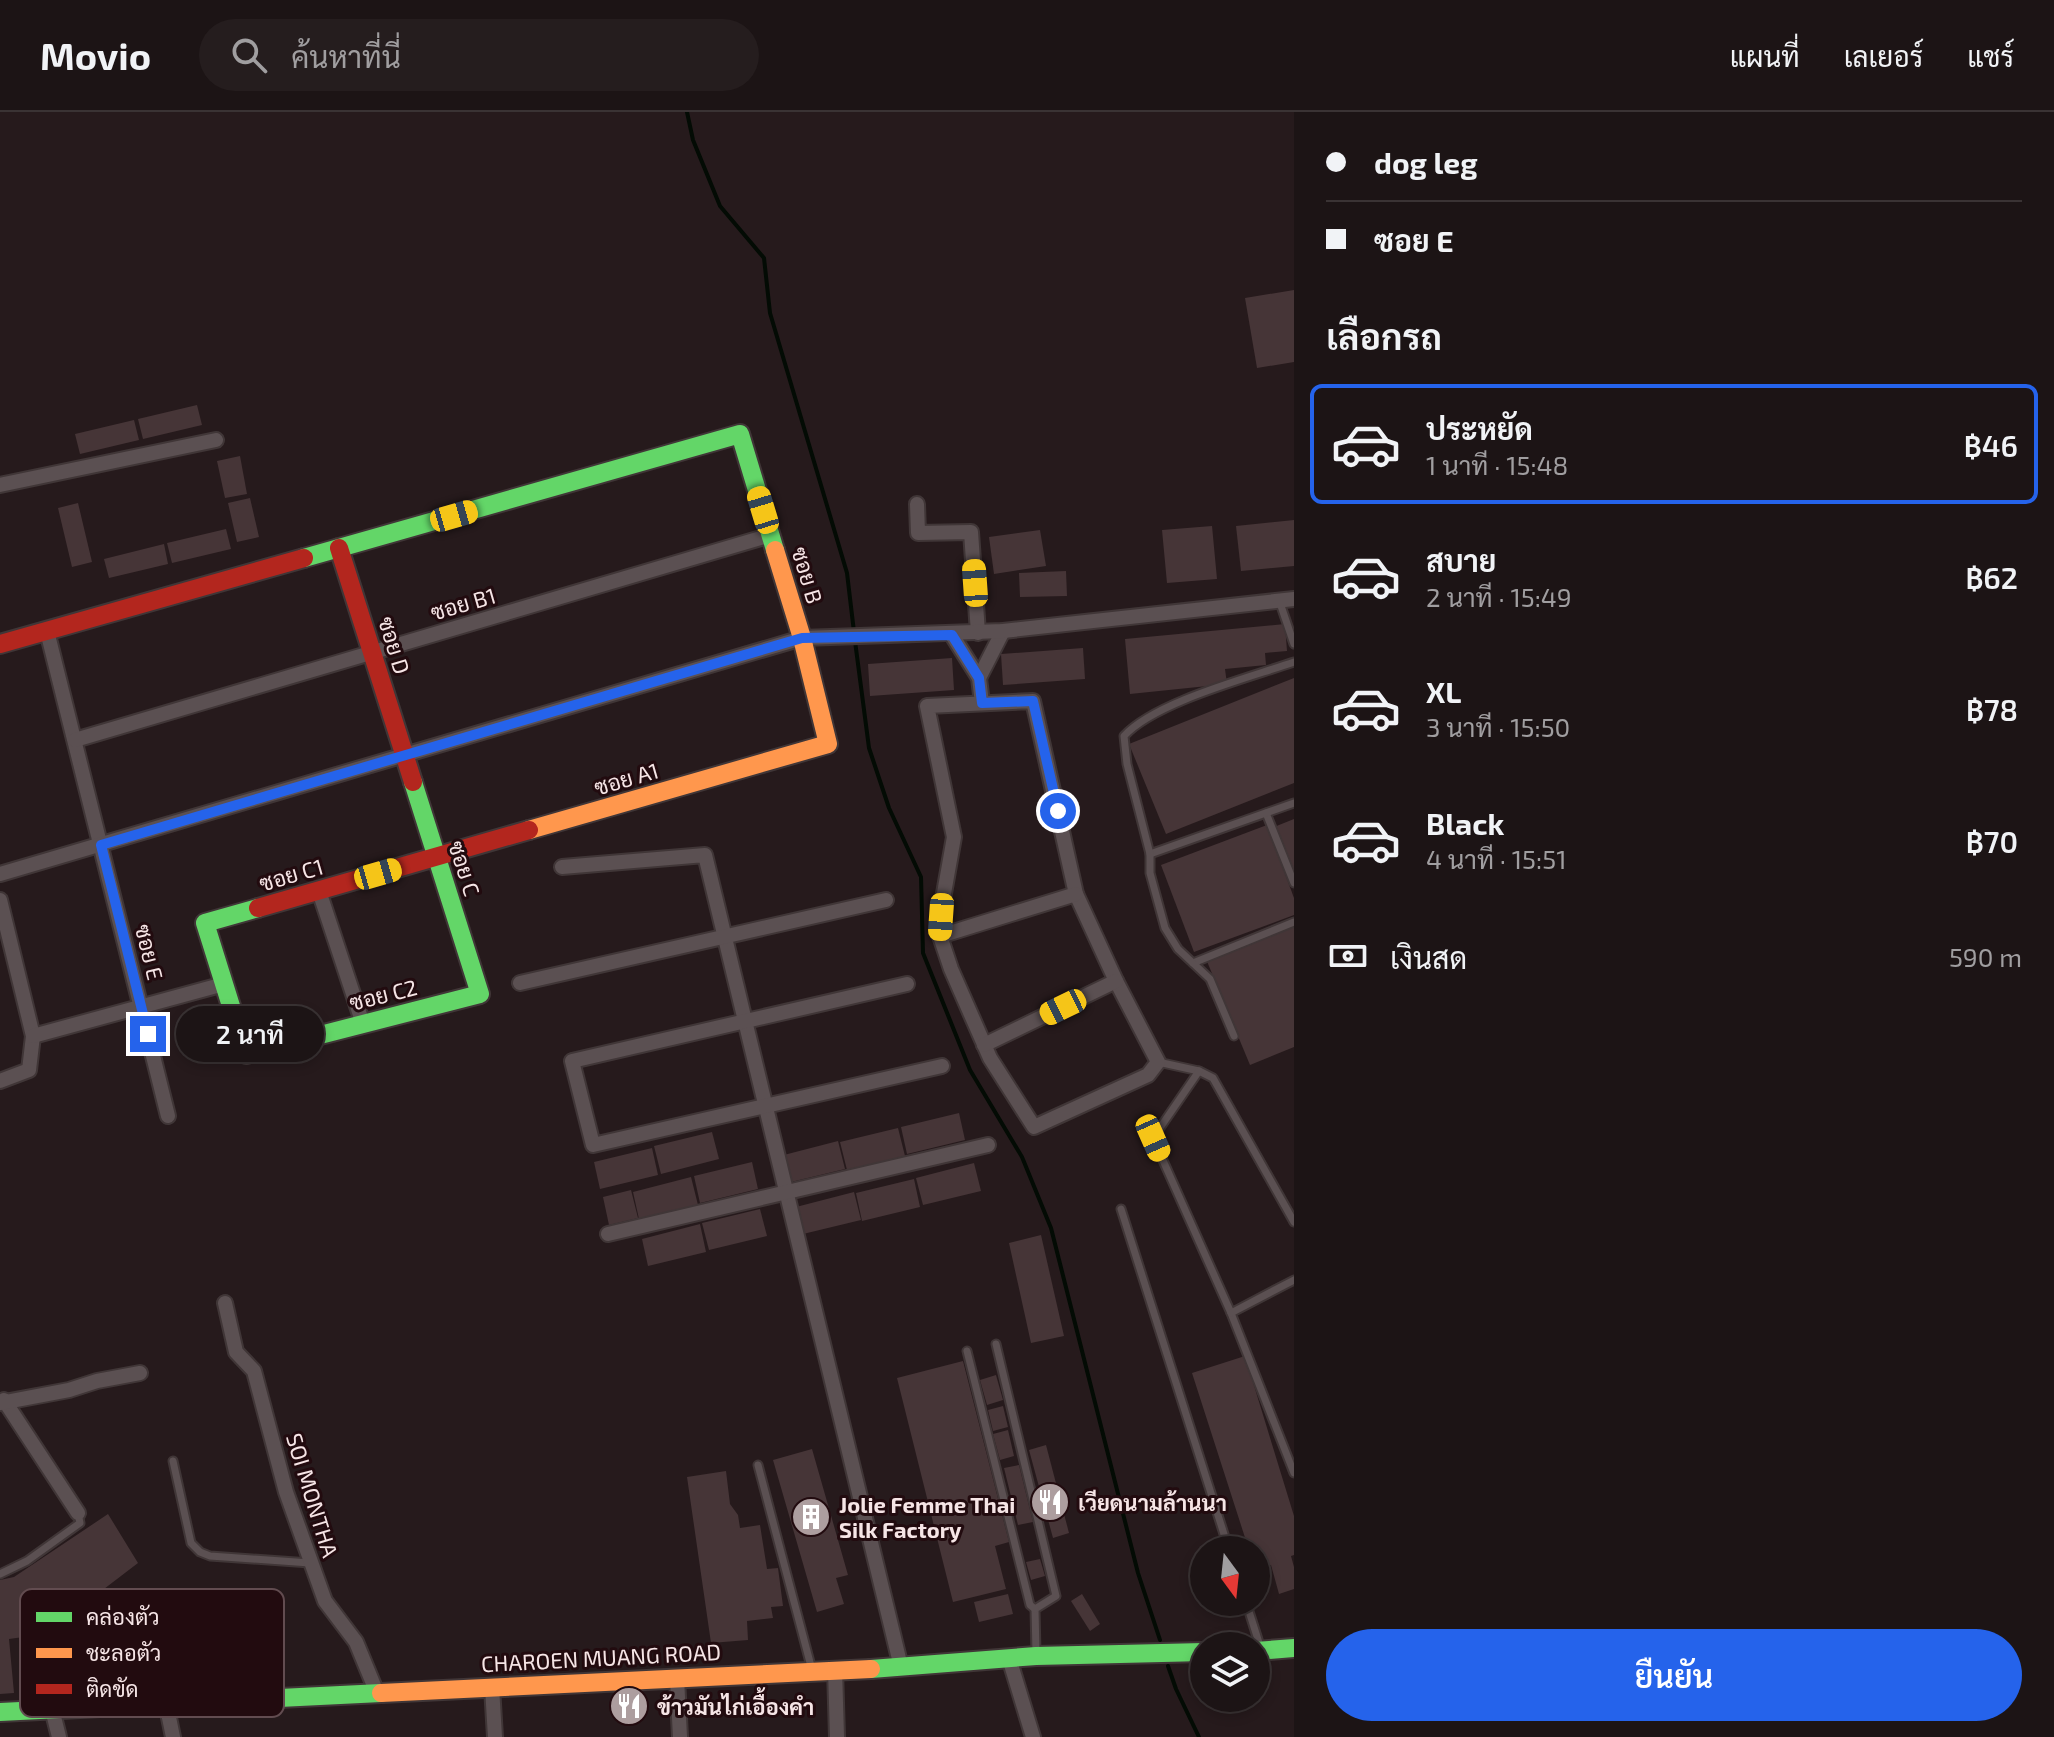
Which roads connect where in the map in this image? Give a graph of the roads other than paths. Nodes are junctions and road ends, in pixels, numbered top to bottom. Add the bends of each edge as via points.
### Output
1 (216, 440) dead end
2 (0, 485) edge
3 (917, 504) dead end
4 (771, 535) junction
5 (339, 548) junction
6 (1287, 599) edge
7 (47, 631) junction
8 (1003, 631) junction
9 (978, 633) junction
10 (952, 635) junction
11 (802, 638) junction
12 (0, 644) edge
13 (1294, 644) edge
14 (372, 653) junction
15 (1294, 662) edge
16 (979, 678) junction
17 (982, 703) junction
18 (75, 740) junction
19 (828, 744) joint
20 (404, 756) junction
21 (1294, 803) edge
22 (1266, 813) junction
23 (101, 845) junction
24 (1150, 854) junction
25 (437, 858) junction
26 (562, 867) dead end
27 (0, 874) edge
28 (1294, 883) edge
29 (319, 891) junction
30 (1076, 894) junction
31 (0, 900) edge
32 (886, 900) dead end
33 (1294, 922) edge
34 (205, 923) joint
35 (940, 936) junction
36 (725, 937) junction
37 (1193, 963) junction
38 (1116, 981) junction
39 (520, 983) dead end
40 (224, 984) junction
41 (907, 984) dead end
42 (480, 994) joint
43 (141, 1006) junction
44 (746, 1021) junction
45 (363, 1024) junction
46 (33, 1036) junction
47 (1234, 1036) dead end
48 (984, 1045) junction
49 (1158, 1062) junction
50 (942, 1066) dead end
51 (1199, 1071) junction
52 (0, 1081) edge
53 (766, 1106) junction
54 (168, 1116) dead end
55 (988, 1145) dead end
56 (787, 1192) junction
57 (1121, 1209) dead end
58 (1294, 1222) edge
59 (608, 1234) dead end
60 (1294, 1280) edge
61 (225, 1303) dead end
62 (1231, 1313) junction
63 (996, 1344) dead end
64 (967, 1351) dead end
65 (140, 1373) dead end
66 (2, 1402) edge
67 (173, 1461) dead end
68 (758, 1465) dead end
69 (1294, 1473) edge
70 (78, 1513) joint
71 (1225, 1536) edge
72 (310, 1563) junction
73 (0, 1574) edge
74 (1035, 1609) junction
75 (1294, 1648) edge
76 (1270, 1649) edge
77 (1190, 1652) edge
78 (1036, 1656) junction
79 (1009, 1658) junction
80 (901, 1667) junction
81 (835, 1669) junction
82 (812, 1670) junction
83 (677, 1678) junction
84 (492, 1687) junction
85 (377, 1693) junction
86 (284, 1697) edge
87 (20, 1711) edge
88 (0, 1712) edge
89 (54, 1717) edge
90 (169, 1717) edge
91 (59, 1737) edge
92 (173, 1737) edge
93 (495, 1737) edge
94 (680, 1737) edge
95 (837, 1737) edge
96 (1033, 1737) edge

1 - 2 street
3 - 9 street via 918,533 971,532
4 - 5 street, ซอย B via 740,434
4 - 11 street, ซอย B
4 - 14 street, ซอย B1
5 - 7 street
5 - 14 street, ซอย D
6 - 8 street
6 - 13 lane
7 - 12 street
7 - 18 street, ซอย E
8 - 9 street
8 - 16 street
9 - 10 street
10 - 11 street
10 - 16 street
11 - 19 street, ซอย B
11 - 20 street
14 - 18 street, ซอย B1
14 - 20 street, ซอย D
15 - 24 lane via 1153,715 1124,736
16 - 17 street
17 - 30 street via 1033,701
17 - 35 street via 927,706 954,837
18 - 23 street, ซอย E
19 - 25 street, ซอย A1
20 - 23 street
20 - 25 street, ซอย C
21 - 22 lane
22 - 24 lane
22 - 28 lane
23 - 27 street
23 - 43 street, ซอย E
24 - 37 lane via 1165,928
25 - 29 street, ซอย C1
25 - 42 street, ซอย C
26 - 36 street via 705,855
29 - 34 street, ซอย C1
29 - 45 street
30 - 35 street
30 - 38 street
31 - 46 street
32 - 36 street
33 - 37 lane
34 - 40 street, ซอย C2
35 - 48 street
36 - 39 street
36 - 44 street
37 - 47 lane via 1210,979
38 - 48 street
38 - 49 street
40 - 43 street
40 - 45 street, ซอย C2 via 246,1054
41 - 44 street
42 - 45 street, ซอย C2
43 - 46 street
43 - 54 street, ซอย E
44 - 53 street
44 - 53 street via 572,1061 593,1145
46 - 52 street via 29,1070
48 - 49 street via 1034,1127 1148,1075
49 - 51 lane
50 - 53 street
51 - 58 lane via 1213,1078
51 - 62 lane via 1153,1138
53 - 56 street
55 - 56 street
56 - 59 street
56 - 80 street
57 - 71 lane
60 - 62 lane
61 - 72 street, SOI MONTHA via 236,1352 254,1371
62 - 69 lane
63 - 74 lane via 1056,1596
64 - 74 lane
65 - 66 street
66 - 70 street
67 - 72 lane via 191,1543 200,1552
68 - 82 lane
70 - 73 lane via 80,1523
72 - 85 street, SOI MONTHA via 325,1601 356,1642
74 - 78 lane
75 - 76 street
77 - 78 street, CHAROEN MUANG ROAD
78 - 79 street, CHAROEN MUANG ROAD
79 - 80 street, CHAROEN MUANG ROAD
79 - 96 street
80 - 81 street, CHAROEN MUANG ROAD
81 - 82 street, CHAROEN MUANG ROAD
81 - 95 street
82 - 83 street, CHAROEN MUANG ROAD
83 - 84 street, CHAROEN MUANG ROAD
83 - 94 street
84 - 85 street, CHAROEN MUANG ROAD
84 - 93 street
85 - 86 street, CHAROEN MUANG ROAD
87 - 88 street, CHAROEN MUANG ROAD
89 - 91 street
90 - 92 street

